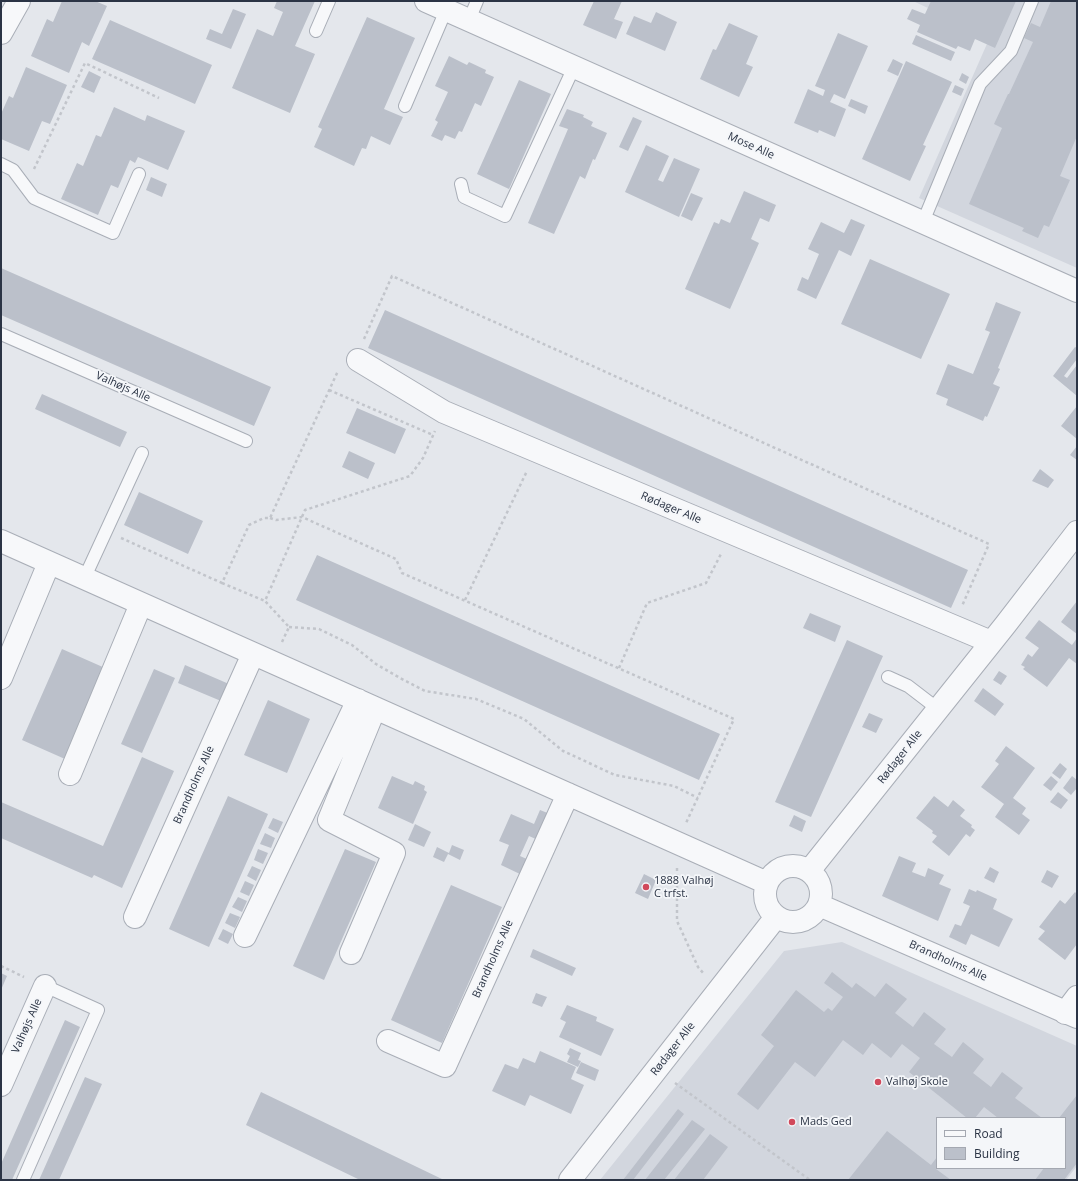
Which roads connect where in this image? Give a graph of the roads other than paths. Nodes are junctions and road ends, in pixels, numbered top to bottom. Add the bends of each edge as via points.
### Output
1 (329, 1) edge
2 (426, 1) edge
3 (1032, 1) edge
4 (11, 6) edge
5 (446, 10) junction
6 (473, 11) edge
7 (316, 31) dead end
8 (1, 33) edge
9 (574, 67) junction
10 (405, 106) dead end
11 (1, 164) edge
12 (139, 174) dead end
13 (461, 184) dead end
14 (923, 222) junction
15 (1077, 290) edge
16 (1, 334) edge
17 (358, 360) road end
18 (246, 441) dead end
19 (142, 453) dead end
20 (1077, 532) edge
21 (1, 542) edge
22 (49, 563) junction
23 (84, 579) junction
24 (141, 604) junction
25 (991, 642) junction
26 (253, 654) junction
27 (888, 677) dead end
28 (1, 678) edge
29 (367, 704) junction
30 (938, 710) junction
31 (70, 774) dead end
32 (568, 794) junction
33 (808, 871) junction
34 (767, 883) junction
35 (819, 905) junction
36 (136, 917) dead end
37 (776, 917) junction
38 (245, 936) dead end
39 (351, 953) dead end
40 (45, 986) joint
41 (1073, 1009) edge
42 (388, 1041) dead end
43 (4, 1072) edge
44 (23, 1180) edge
45 (570, 1180) edge

1 - 7 lane
2 - 5 street, Mose Alle
3 - 14 lane via 1011,51 980,84
4 - 8 street
5 - 6 street, Mose Alle
5 - 10 lane
6 - 9 street, Mose Alle
9 - 13 lane via 505,216 464,197
9 - 14 street, Mose Alle
11 - 12 lane via 13,170 34,198 113,233
14 - 15 street, Mose Alle
16 - 18 lane, Valhøjs Alle
17 - 25 street, Rødager Alle via 444,412
19 - 23 lane
20 - 25 street, Rødager Alle
21 - 22 street
22 - 23 street
22 - 28 street
23 - 24 street
24 - 26 street
24 - 31 street
25 - 30 street, Rødager Alle
26 - 29 street
26 - 36 street, Brandholms Alle
27 - 30 lane via 908,686
29 - 32 street
29 - 38 street
29 - 39 street via 329,820 394,853
30 - 33 street, Rødager Alle
32 - 34 street
32 - 42 street, Brandholms Alle via 445,1066
33 - 34 street via 790,866 780,869
33 - 35 street via 820,886
34 - 37 street via 766,902
35 - 37 street via 808,918 800,921 784,921
35 - 41 street, Brandholms Alle
37 - 45 street, Rødager Alle
40 - 43 street, Valhøjs Alle
40 - 44 lane via 98,1010

